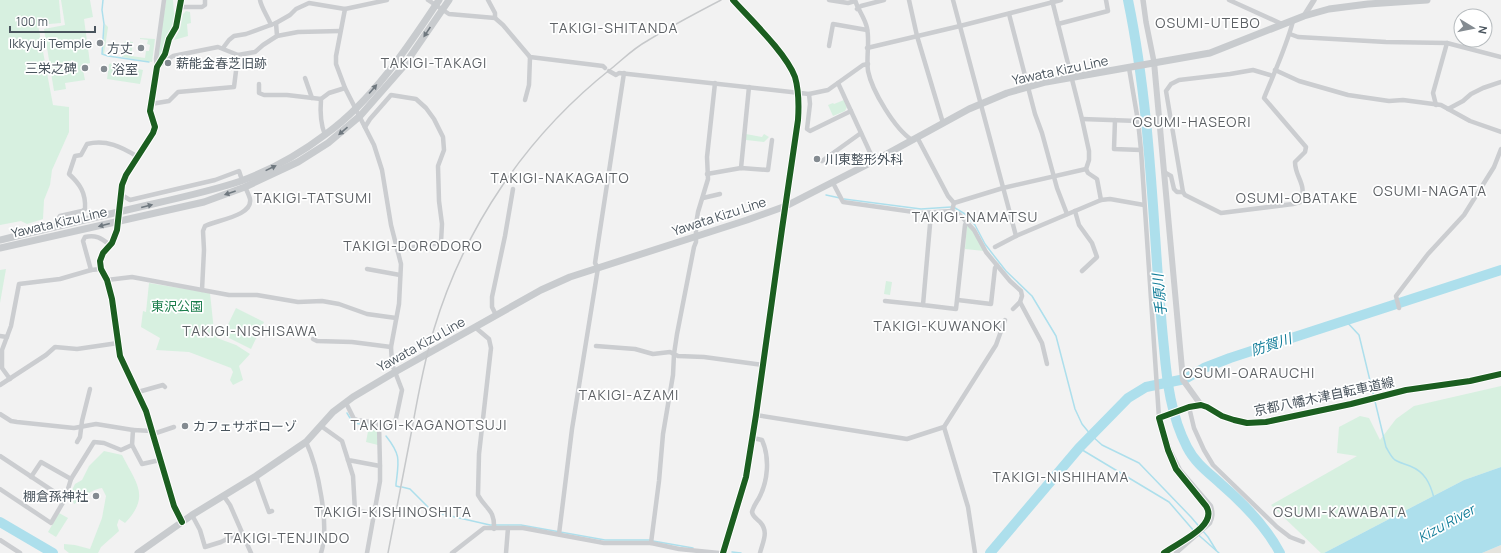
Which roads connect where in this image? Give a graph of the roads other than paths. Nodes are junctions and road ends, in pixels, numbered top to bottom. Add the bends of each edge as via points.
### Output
1 (164, 0) edge
2 (181, 0) edge
3 (205, 0) edge
4 (260, 0) edge
5 (387, 0) edge
6 (428, 0) edge
7 (449, 0) edge
8 (488, 0) edge
9 (733, 0) edge
10 (829, 0) edge
11 (855, 0) edge
12 (884, 0) edge
13 (909, 0) edge
14 (953, 0) edge
15 (1061, 0) edge
16 (1106, 0) edge
17 (1143, 0) edge
18 (1229, 0) edge
19 (1314, 0) edge
20 (1427, 0) edge
21 (1052, 1) edge
22 (309, 2) edge
23 (437, 2) edge
24 (180, 7) junction
25 (345, 9) junction
26 (857, 9) junction
27 (442, 10) junction
28 (1009, 14) junction
29 (1304, 16) junction
30 (495, 18) junction
31 (1294, 21) junction
32 (273, 24) junction
33 (1058, 24) junction
34 (1282, 25) junction
35 (960, 26) junction
36 (867, 30) junction
37 (340, 31) junction
38 (1290, 34) junction
39 (277, 36) junction
40 (917, 36) junction
41 (1447, 43) junction
42 (829, 46) dead end
43 (223, 48) junction
44 (867, 48) junction
45 (238, 55) junction
46 (530, 57) junction
47 (1501, 57) edge
48 (1152, 63) junction
49 (868, 64) junction
50 (158, 65) junction
51 (1130, 68) junction
52 (1275, 70) junction
53 (624, 74) junction
54 (1273, 76) junction
55 (1071, 77) junction
56 (305, 78) dead end
57 (1501, 82) edge
58 (715, 83) junction
59 (838, 83) junction
60 (259, 84) dead end
61 (749, 87) junction
62 (1027, 87) junction
63 (345, 88) junction
64 (798, 93) junction
65 (809, 94) junction
66 (312, 98) junction
67 (321, 99) junction
68 (525, 100) dead end
69 (151, 104) junction
70 (981, 104) junction
71 (1436, 105) junction
72 (355, 109) junction
73 (1448, 109) junction
74 (851, 111) junction
75 (360, 116) junction
76 (1082, 120) junction
77 (1115, 120) junction
78 (1138, 121) junction
79 (943, 123) junction
80 (365, 128) junction
81 (1501, 132) edge
82 (861, 133) junction
83 (326, 135) junction
84 (915, 138) junction
85 (772, 140) dead end
86 (1501, 149) edge
87 (1141, 150) junction
88 (138, 157) junction
89 (822, 161) dead end
90 (874, 161) junction
91 (740, 168) junction
92 (1086, 169) junction
93 (1164, 172) junction
94 (707, 174) junction
95 (1054, 177) junction
96 (833, 183) junction
97 (244, 184) junction
98 (1003, 188) junction
99 (513, 189) dead end
100 (1183, 192) junction
101 (120, 194) junction
102 (703, 198) junction
103 (1101, 200) junction
104 (716, 201) dead end
105 (1144, 205) junction
106 (786, 206) junction
107 (953, 207) junction
108 (1075, 211) junction
109 (119, 212) junction
110 (932, 213) junction
111 (1067, 214) junction
112 (118, 221) junction
113 (967, 221) junction
114 (57, 226) junction
115 (696, 236) junction
116 (1016, 236) junction
117 (0, 240) edge
118 (110, 245) junction
119 (995, 247) dead end
120 (0, 248) edge
121 (397, 250) junction
122 (997, 266) junction
123 (598, 268) junction
124 (101, 269) junction
125 (367, 269) dead end
126 (91, 270) junction
127 (1082, 271) dead end
128 (400, 275) junction
129 (107, 280) junction
130 (202, 290) junction
131 (885, 300) dead end
132 (958, 300) junction
133 (1020, 302) junction
134 (923, 305) junction
135 (1399, 308) dead end
136 (1013, 309) dead end
137 (496, 315) junction
138 (396, 318) junction
139 (1005, 320) dead end
140 (476, 328) junction
141 (0, 336) edge
142 (7, 337) junction
143 (313, 339) dead end
144 (118, 343) junction
145 (596, 346) dead end
146 (391, 347) junction
147 (674, 354) junction
148 (1047, 364) dead end
149 (763, 366) junction
150 (395, 372) junction
151 (10, 379) junction
152 (0, 385) edge
153 (165, 387) dead end
154 (90, 389) dead end
155 (138, 392) junction
156 (346, 403) junction
157 (1201, 405) dead end
158 (1189, 407) dead end
159 (0, 414) edge
160 (756, 415) junction
161 (379, 424) junction
162 (321, 426) junction
163 (944, 426) junction
164 (82, 427) junction
165 (174, 427) dead end
166 (133, 430) junction
167 (153, 433) junction
168 (753, 438) junction
169 (77, 442) dead end
170 (306, 442) junction
171 (132, 445) junction
172 (0, 456) edge
173 (160, 460) junction
174 (348, 460) junction
175 (380, 466) junction
176 (256, 476) junction
177 (32, 477) junction
178 (71, 479) junction
179 (0, 489) edge
180 (223, 495) junction
181 (65, 499) junction
182 (272, 511) dead end
183 (374, 513) junction
184 (192, 515) junction
185 (182, 522) junction
186 (494, 527) junction
187 (508, 528) junction
188 (241, 532) junction
189 (560, 532) junction
190 (0, 540) edge
191 (652, 541) junction
192 (1303, 542) dead end
193 (20, 553) edge
194 (138, 553) edge
195 (251, 553) edge
196 (321, 553) edge
197 (367, 553) edge
198 (452, 553) edge
199 (506, 553) edge
200 (719, 553) edge
201 (723, 553) edge
202 (760, 553) edge
203 (975, 553) edge
204 (1176, 553) edge

1 - 50 street via 157,51
2 - 24 street
3 - 24 street via 202,7
4 - 32 street
5 - 25 street
6 - 23 street
7 - 27 main road, Yawata Kizu Line
8 - 30 street
9 - 64 street via 787,61 794,75
10 - 11 street via 848,3
11 - 26 street
12 - 26 street
13 - 40 street
14 - 35 street
15 - 21 street
16 - 33 street via 1108,11
17 - 48 street
18 - 34 street
19 - 29 street
20 - 29 main road, Yawata Kizu Line via 1329,9
21 - 28 street
21 - 33 street
22 - 25 street
22 - 32 street
23 - 27 street
72 -> 23 main road, Yawata Kizu Line via 402,53
24 - 50 street via 176,27
25 - 37 street
26 - 36 street via 865,21
27 - 30 street via 449,14
27 -> 75 main road, Yawata Kizu Line via 403,67
28 - 35 street
28 - 62 street
29 - 31 main road, Yawata Kizu Line
30 - 46 street
31 - 34 main road, Yawata Kizu Line
31 - 38 street
32 - 39 street
32 - 43 street via 234,36
33 - 55 street
34 - 48 main road, Yawata Kizu Line via 1210,53
35 - 40 street
35 - 70 street
36 - 42 street via 833,24
36 - 44 street
37 - 39 street via 298,32
37 - 63 street via 336,64
38 - 41 street via 1298,37
38 - 52 street
39 - 45 street via 255,52
40 - 44 street
40 - 79 street
41 - 47 street
41 - 71 street via 1432,93
43 - 45 street
43 - 50 street via 173,56
44 - 49 street
45 - 69 street via 234,87 178,92 169,101
46 - 53 street via 603,66 616,75
46 - 68 street via 529,85
48 - 51 main road, Yawata Kizu Line
48 - 93 main road
49 - 59 street via 863,64
49 - 84 street via 874,85 888,114 906,136
50 - 69 street
51 - 55 main road, Yawata Kizu Line
51 - 78 street
52 - 54 street
52 - 71 street via 1299,81 1348,95
53 - 58 street
53 - 123 street via 595,263
54 - 100 street via 1253,70 1179,80 1171,84 1166,91
54 - 100 street via 1264,98 1306,147 1306,152 1295,162 1303,190 1300,202 1221,213
55 - 62 main road, Yawata Kizu Line
55 - 76 street
56 - 66 street
57 - 73 street via 1471,94
58 - 61 street
58 - 94 street
59 - 65 street via 828,90
59 - 74 street
60 - 66 street via 259,93 264,95
61 - 64 street
61 - 91 street
62 - 70 main road, Yawata Kizu Line
62 - 95 street
63 - 67 street
63 - 72 street
64 - 65 street
64 - 106 street via 798,120
65 - 74 street via 807,129 810,131
66 - 67 street
67 - 83 street via 321,126
69 - 88 street via 150,111 155,127
70 - 79 main road, Yawata Kizu Line
70 - 98 street
71 - 73 street
72 - 75 street
72 - 83 main road, Yawata Kizu Line
73 - 81 street via 1470,121
74 - 82 street
75 - 80 street
75 -> 97 main road, Yawata Kizu Line via 328,143 304,158 274,175
76 - 77 street
76 - 92 street via 1089,151
77 - 78 street
77 - 87 street via 1114,148
78 - 87 street
79 - 84 main road, Yawata Kizu Line
80 - 121 street via 382,170
80 - 121 street via 392,95 416,100 426,108 443,137 444,150 438,166 441,242
82 - 89 street
82 - 90 street
97 -> 83 main road, Yawata Kizu Line
84 - 90 main road, Yawata Kizu Line
84 - 107 street
85 - 91 street via 768,170
86 - 135 street via 1494,167 1464,215 1428,254 1396,296
87 - 105 street
88 - 101 street via 126,175
88 - 114 street via 114,144 87,144 81,155 75,156 69,174 79,184 85,209 60,216
90 - 96 main road, Yawata Kizu Line
91 - 94 street
92 - 95 street
92 - 103 street via 1097,179
93 - 100 street via 1171,176 1174,189
93 - 157 main road via 1183,380
94 - 102 street
95 - 98 street
95 - 111 street
96 - 106 main road, Yawata Kizu Line
96 - 110 street via 843,202
97 - 101 street via 239,171 215,180 130,200
109 -> 97 main road, Yawata Kizu Line
97 -> 112 main road, Yawata Kizu Line via 204,202
97 - 130 street via 250,200 249,207 242,214 214,221 205,226 203,231
98 - 107 street
98 - 116 street
99 - 137 street via 492,297 492,307
101 - 109 street
102 - 104 street via 717,195
102 - 115 street via 698,212
103 - 105 street via 1110,199
103 - 108 street
105 - 204 street via 1159,418 1180,470 1211,506 1213,512 1210,523
106 - 115 main road, Yawata Kizu Line
106 - 149 street
107 - 110 street
107 - 113 street
108 - 111 street
108 - 127 street via 1097,256
109 - 112 street
109 - 114 main road, Yawata Kizu Line
110 - 134 street
111 - 116 street
112 - 118 street
112 -> 120 main road, Yawata Kizu Line
113 - 122 street
113 - 132 street
114 - 117 main road, Yawata Kizu Line
115 - 123 main road, Yawata Kizu Line
115 - 147 street
116 - 119 street
118 - 124 street via 103,253
118 - 126 street via 96,236 85,238
121 - 128 street via 401,264
122 - 132 street via 991,304
122 - 133 street via 1021,291
123 - 137 main road, Yawata Kizu Line via 541,290
123 - 189 street via 572,429
124 - 126 street
124 - 129 street
125 - 128 street
126 - 142 street via 60,279 19,284
128 - 138 street
129 - 130 street via 132,277
129 - 144 street
130 - 138 street via 298,302 322,301 367,314
131 - 134 street
132 - 134 street via 956,309
133 - 136 street
133 - 148 street via 1042,343
137 - 140 main road, Yawata Kizu Line
138 - 146 street
139 - 163 street via 996,345
140 - 150 main road, Yawata Kizu Line
140 - 186 street via 489,340 491,348 479,454 478,495 493,514
141 - 142 street
142 - 151 street via 2,350 2,368
143 - 146 street
144 - 151 street via 77,349 55,347
144 - 155 street via 120,356
145 - 147 street via 635,348 653,354
146 - 150 street
147 - 149 street
147 - 191 street
149 - 160 street
150 - 156 main road, Yawata Kizu Line
150 - 161 street via 402,390 394,428
151 - 152 street
153 - 155 street via 163,385
154 - 164 street
155 - 167 street
156 - 161 street via 354,419
156 - 162 main road, Yawata Kizu Line via 333,412
158 - 192 street via 1194,428 1213,465 1277,527 1290,537
159 - 164 street via 17,422
160 - 163 street via 906,439
160 - 168 street
161 - 175 street
162 - 170 main road, Yawata Kizu Line
162 - 174 street via 342,441
163 - 203 street via 968,507
164 - 166 street via 96,424
164 - 169 street
165 - 167 street
166 - 167 street
166 - 171 street
167 - 173 street
168 - 201 street via 746,477
168 - 202 street via 762,440 767,455 764,484 752,512 766,530
170 - 176 main road, Yawata Kizu Line
170 - 196 street via 315,469 325,522
171 - 173 street via 142,464
171 - 178 street via 121,450 94,442
172 - 177 street
173 - 185 street via 174,506
174 - 175 street
174 - 183 street via 353,476 355,511
175 - 183 street
176 - 180 main road, Yawata Kizu Line
176 - 182 street via 269,512
177 - 178 street via 42,462
177 - 181 street
178 - 181 street
179 - 181 street via 51,523
180 - 184 main road, Yawata Kizu Line
180 - 188 street
183 - 197 street
184 - 185 main road, Yawata Kizu Line
184 - 188 street via 205,547
185 - 194 main road, Yawata Kizu Line
186 - 187 street
186 - 198 street via 484,528
187 - 189 street
187 - 199 street
188 - 195 street
189 - 191 street via 604,543
190 - 193 street
191 - 200 street via 680,549

